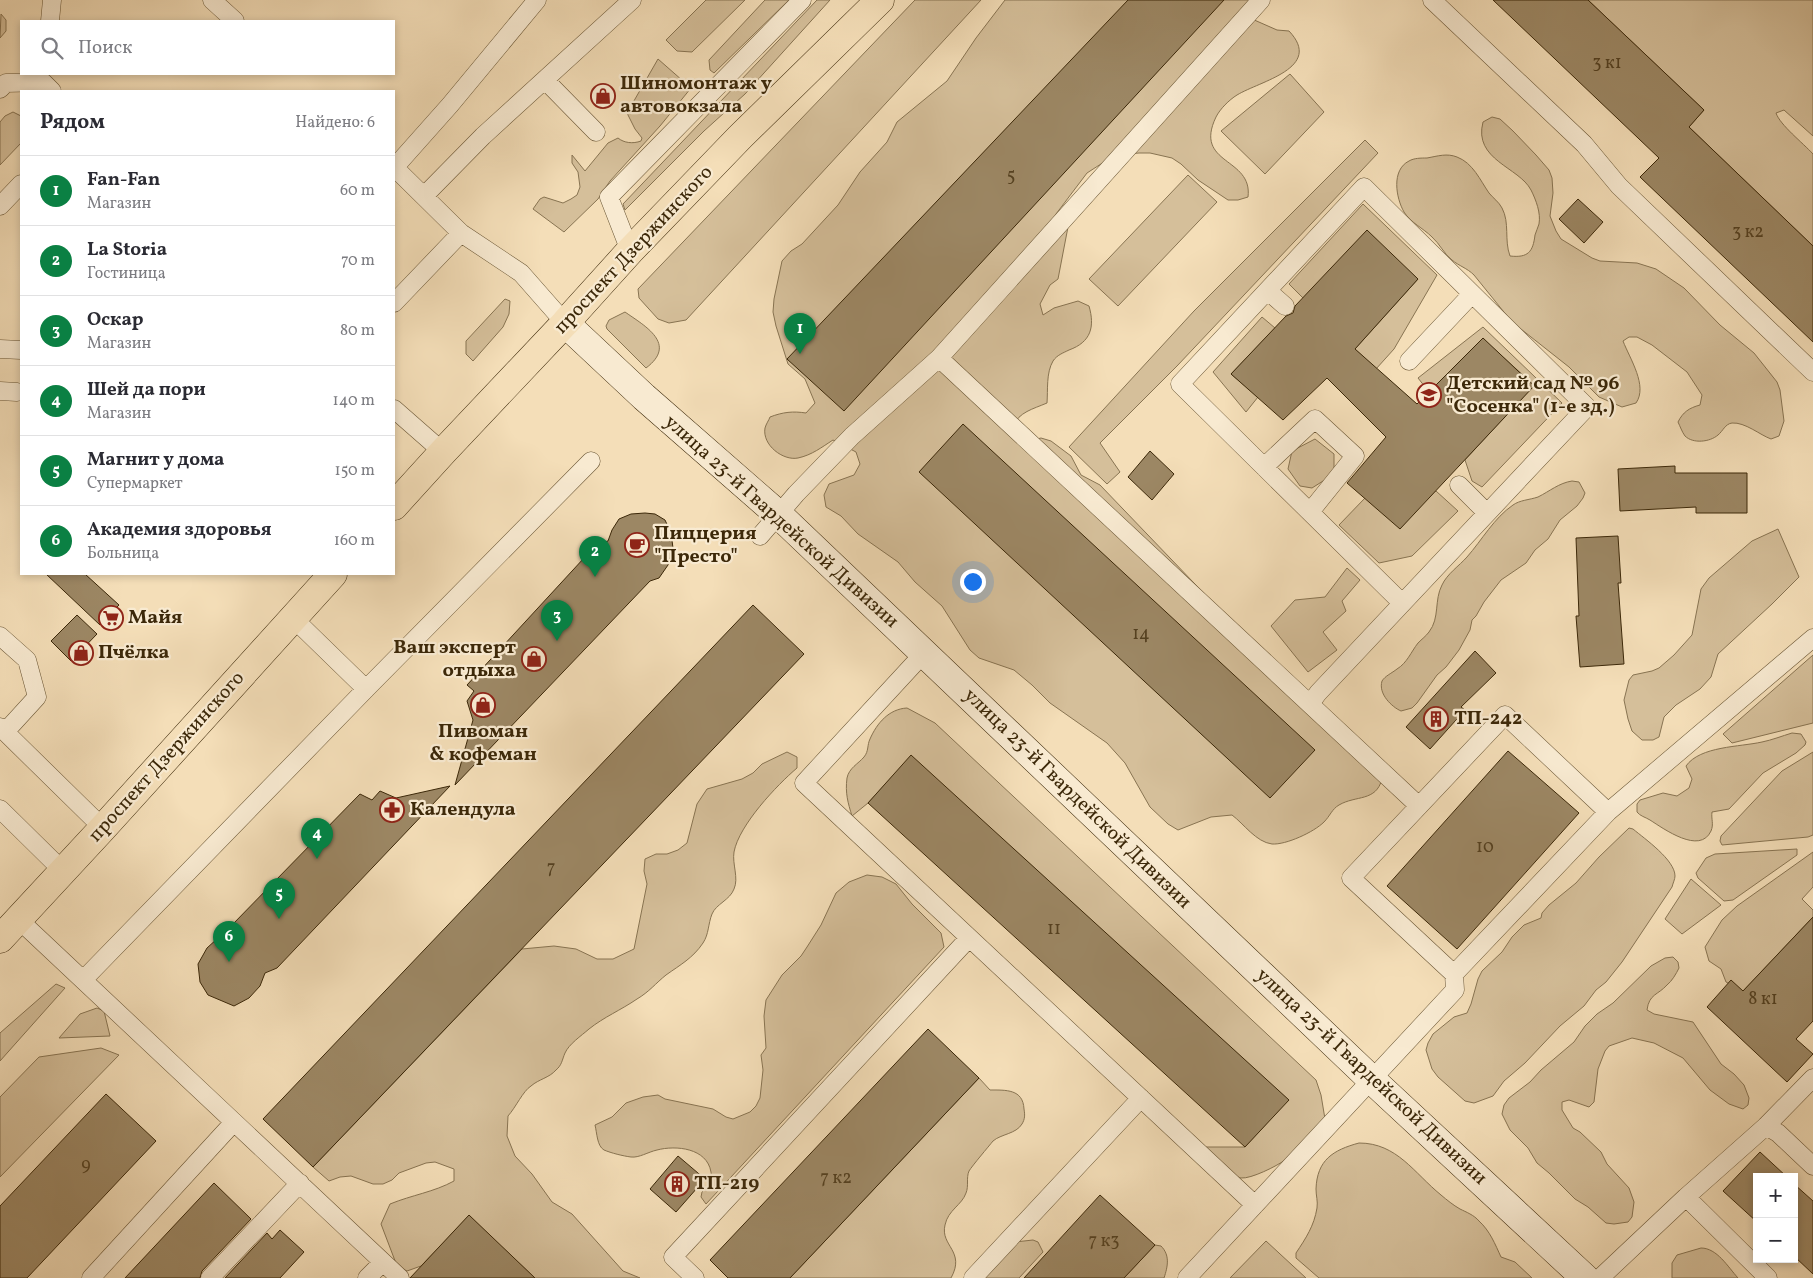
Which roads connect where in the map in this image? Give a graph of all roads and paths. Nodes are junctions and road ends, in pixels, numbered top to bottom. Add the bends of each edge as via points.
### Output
1 (52, 0) edge
2 (212, 0) edge
3 (537, 0) edge
4 (802, 0) edge
5 (880, 0) edge
6 (1261, 0) edge
7 (1432, 0) edge
8 (629, 1) edge
9 (50, 20) edge
10 (234, 20) edge
11 (545, 80) junction
12 (46, 82) edge
13 (0, 89) edge
14 (596, 132) dead end
15 (395, 166) edge
16 (395, 168) edge
17 (20, 185) edge
18 (424, 196) junction
19 (0, 206) edge
20 (461, 233) junction
21 (630, 251) junction
22 (1268, 291) junction
23 (1472, 294) junction
24 (395, 302) edge
25 (1285, 306) dead end
26 (565, 324) junction
27 (0, 349) edge
28 (20, 350) edge
29 (939, 358) junction
30 (1409, 361) dead end
31 (1813, 372) edge
32 (395, 410) edge
33 (442, 452) junction
34 (591, 461) dead end
35 (1264, 467) junction
36 (1459, 485) dead end
37 (395, 505) edge
38 (1310, 512) junction
39 (1487, 513) junction
40 (779, 515) junction
41 (760, 536) dead end
42 (332, 575) edge
43 (1402, 603) junction
44 (293, 618) junction
45 (0, 636) edge
46 (1813, 638) edge
47 (924, 653) junction
48 (366, 689) junction
49 (1310, 704) junction
50 (3, 730) edge
51 (1419, 806) junction
52 (0, 809) edge
53 (1608, 812) junction
54 (103, 828) junction
55 (63, 871) junction
56 (18, 919) junction
57 (969, 938) junction
58 (0, 939) edge
59 (1454, 974) junction
60 (83, 980) junction
61 (1372, 1080) junction
62 (1812, 1080) edge
63 (1141, 1098) junction
64 (234, 1122) junction
65 (1766, 1126) junction
66 (1813, 1166) edge
67 (300, 1183) junction
68 (1686, 1197) junction
69 (1255, 1205) junction
70 (383, 1262) junction
71 (91, 1278) edge
72 (210, 1278) edge
73 (367, 1278) edge
74 (400, 1278) edge
75 (696, 1278) edge
76 (973, 1278) edge
77 (1187, 1278) edge
78 (1585, 1278) edge
79 (1600, 1278) edge
80 (1768, 1278) edge

1 - 9 lane
2 - 10 lane
3 - 15 lane via 450,106
4 - 21 lane via 609,197
5 - 21 main road, проспект Дзержинского
6 - 29 lane
7 - 31 lane via 1584,144 1619,186
8 - 11 lane
11 - 14 lane
11 - 18 lane via 482,136
12 - 13 lane via 6,83
16 - 18 lane
17 - 19 lane
18 - 20 lane
20 - 24 lane
20 - 26 lane via 521,273
21 - 26 main road, проспект Дзержинского
22 - 23 lane via 1364,187
22 - 25 lane
22 - 35 lane via 1180,384
23 - 30 lane
23 - 39 lane via 1587,407
26 - 33 main road, проспект Дзержинского
26 - 40 street, улица 23-й Гвардейской Дивизии
27 - 28 lane
29 - 40 lane via 852,436
29 - 49 lane
32 - 33 lane
33 - 37 main road, проспект Дзержинского
34 - 48 lane
35 - 38 lane
35 - 38 lane via 1315,419 1355,456
36 - 39 lane
38 - 43 lane
39 - 43 lane
40 - 41 lane
40 - 47 street, улица 23-й Гвардейской Дивизии
42 - 44 main road, проспект Дзержинского
43 - 49 lane
44 - 48 lane
44 - 54 main road, проспект Дзержинского
45 - 50 lane via 27,660 37,697
46 - 53 lane
47 - 57 lane via 804,783
47 - 61 street, улица 23-й Гвардейской Дивизии
48 - 60 lane
49 - 51 lane
50 - 54 lane
51 - 53 lane via 1505,714
51 - 59 lane via 1351,878
52 - 55 lane
53 - 59 lane
54 - 55 main road, проспект Дзержинского
55 - 56 main road, проспект Дзержинского
56 - 58 main road, проспект Дзержинского
56 - 60 lane
57 - 63 lane
57 - 75 lane via 673,1257
59 - 61 lane via 1455,990
60 - 64 lane
61 - 69 lane
61 - 78 street, улица 23-й Гвардейской Дивизии
62 - 65 lane
63 - 69 lane
63 - 76 lane
64 - 67 lane
64 - 71 lane
65 - 66 lane
65 - 68 lane
67 - 70 lane
67 - 72 lane
68 - 79 lane
68 - 80 lane
69 - 77 lane
70 - 73 lane
70 - 74 lane

